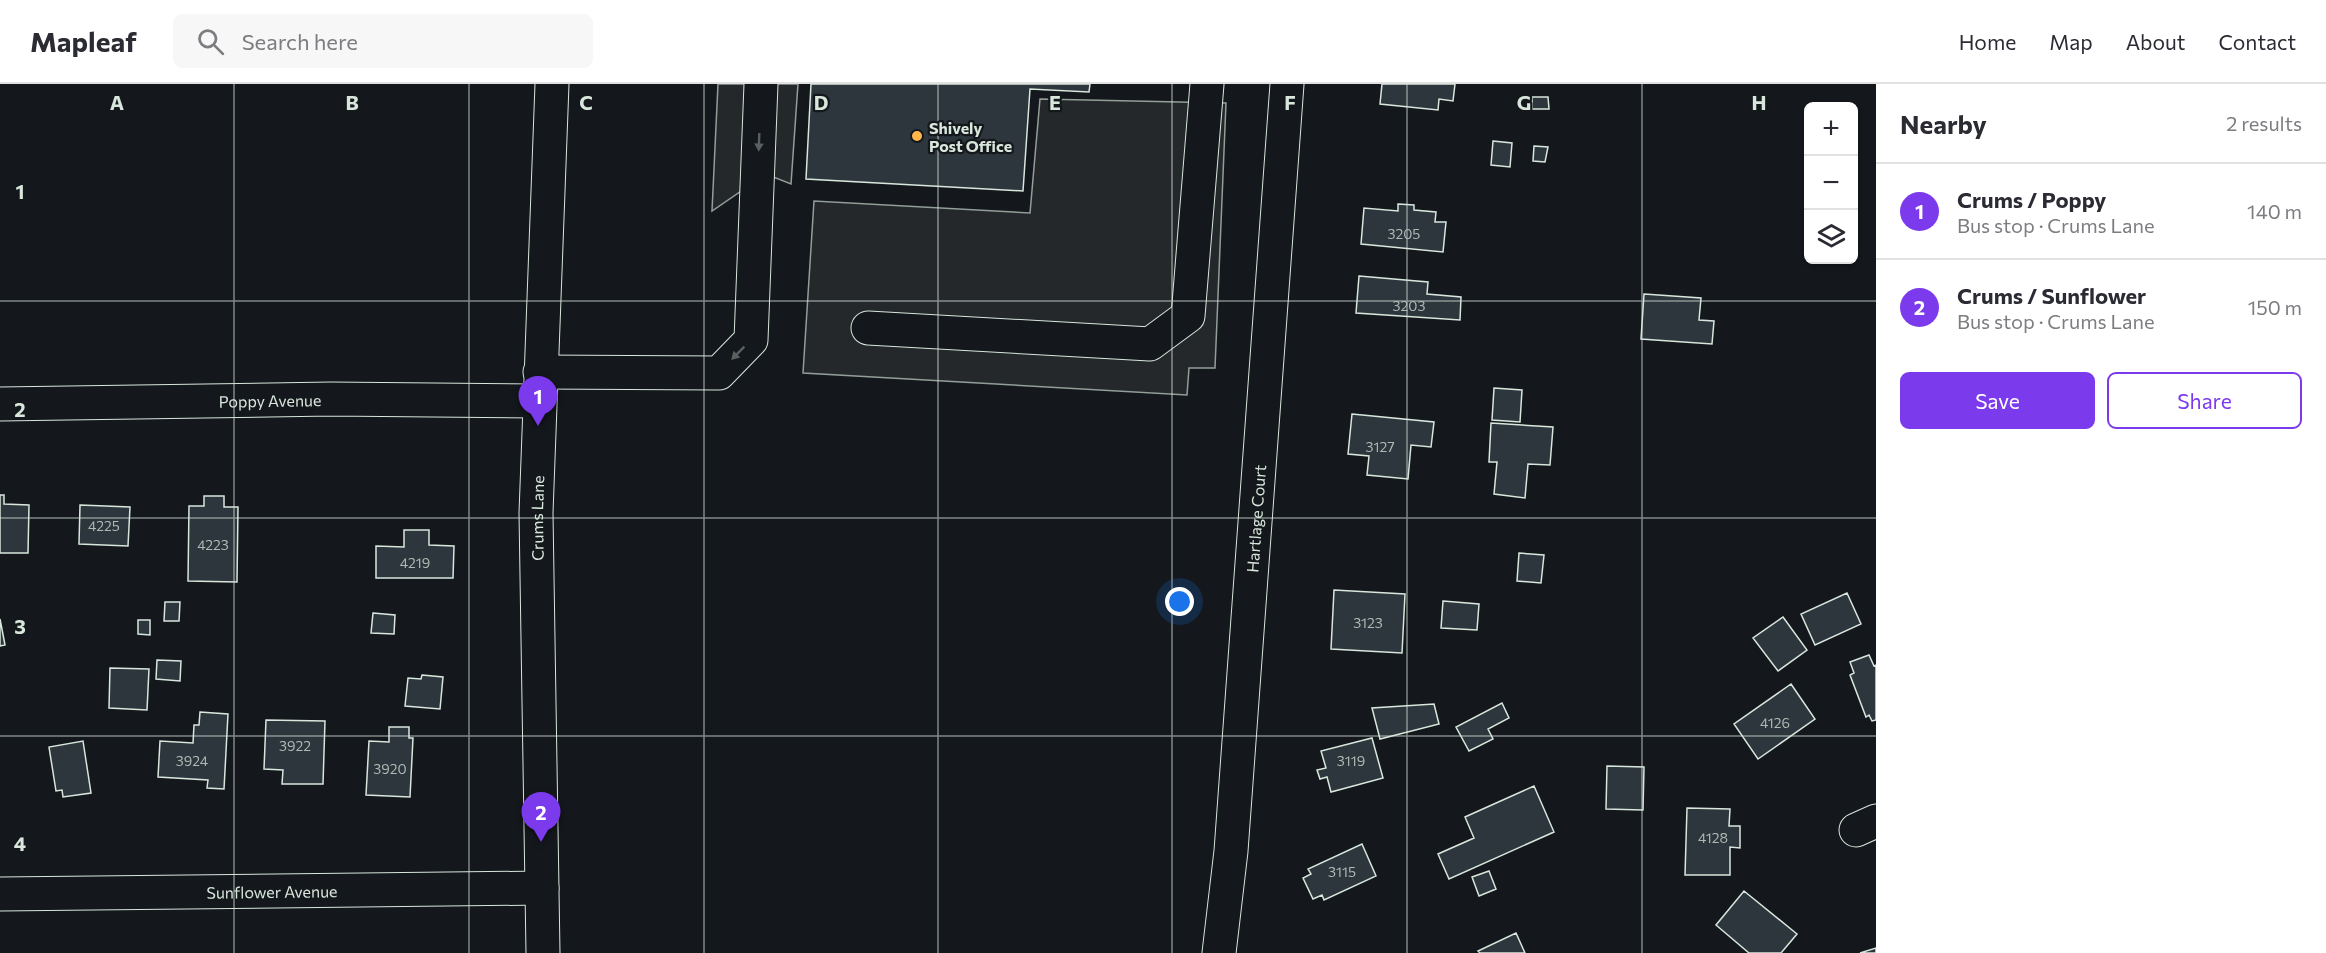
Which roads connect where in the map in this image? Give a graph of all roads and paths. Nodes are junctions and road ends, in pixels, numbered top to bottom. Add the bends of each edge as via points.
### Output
1 (552, 84) edge
2 (761, 84) edge
3 (1207, 84) edge
4 (1287, 84) edge
5 (868, 328) dead end
6 (539, 387) junction
7 (0, 404) edge
8 (542, 888) junction
9 (0, 894) edge
10 (543, 953) edge
11 (1219, 953) edge

1 - 6 street, Crums Lane
2 -> 6 street, Poppy Avenue via 751,340 719,373
3 - 5 street via 1188,316 1150,344
4 - 11 street, Hartlage Court via 1231,851
6 - 7 street, Poppy Avenue via 331,399
6 - 8 street, Crums Lane via 536,513
8 - 9 street, Sunflower Avenue
8 - 10 street, Crums Lane

